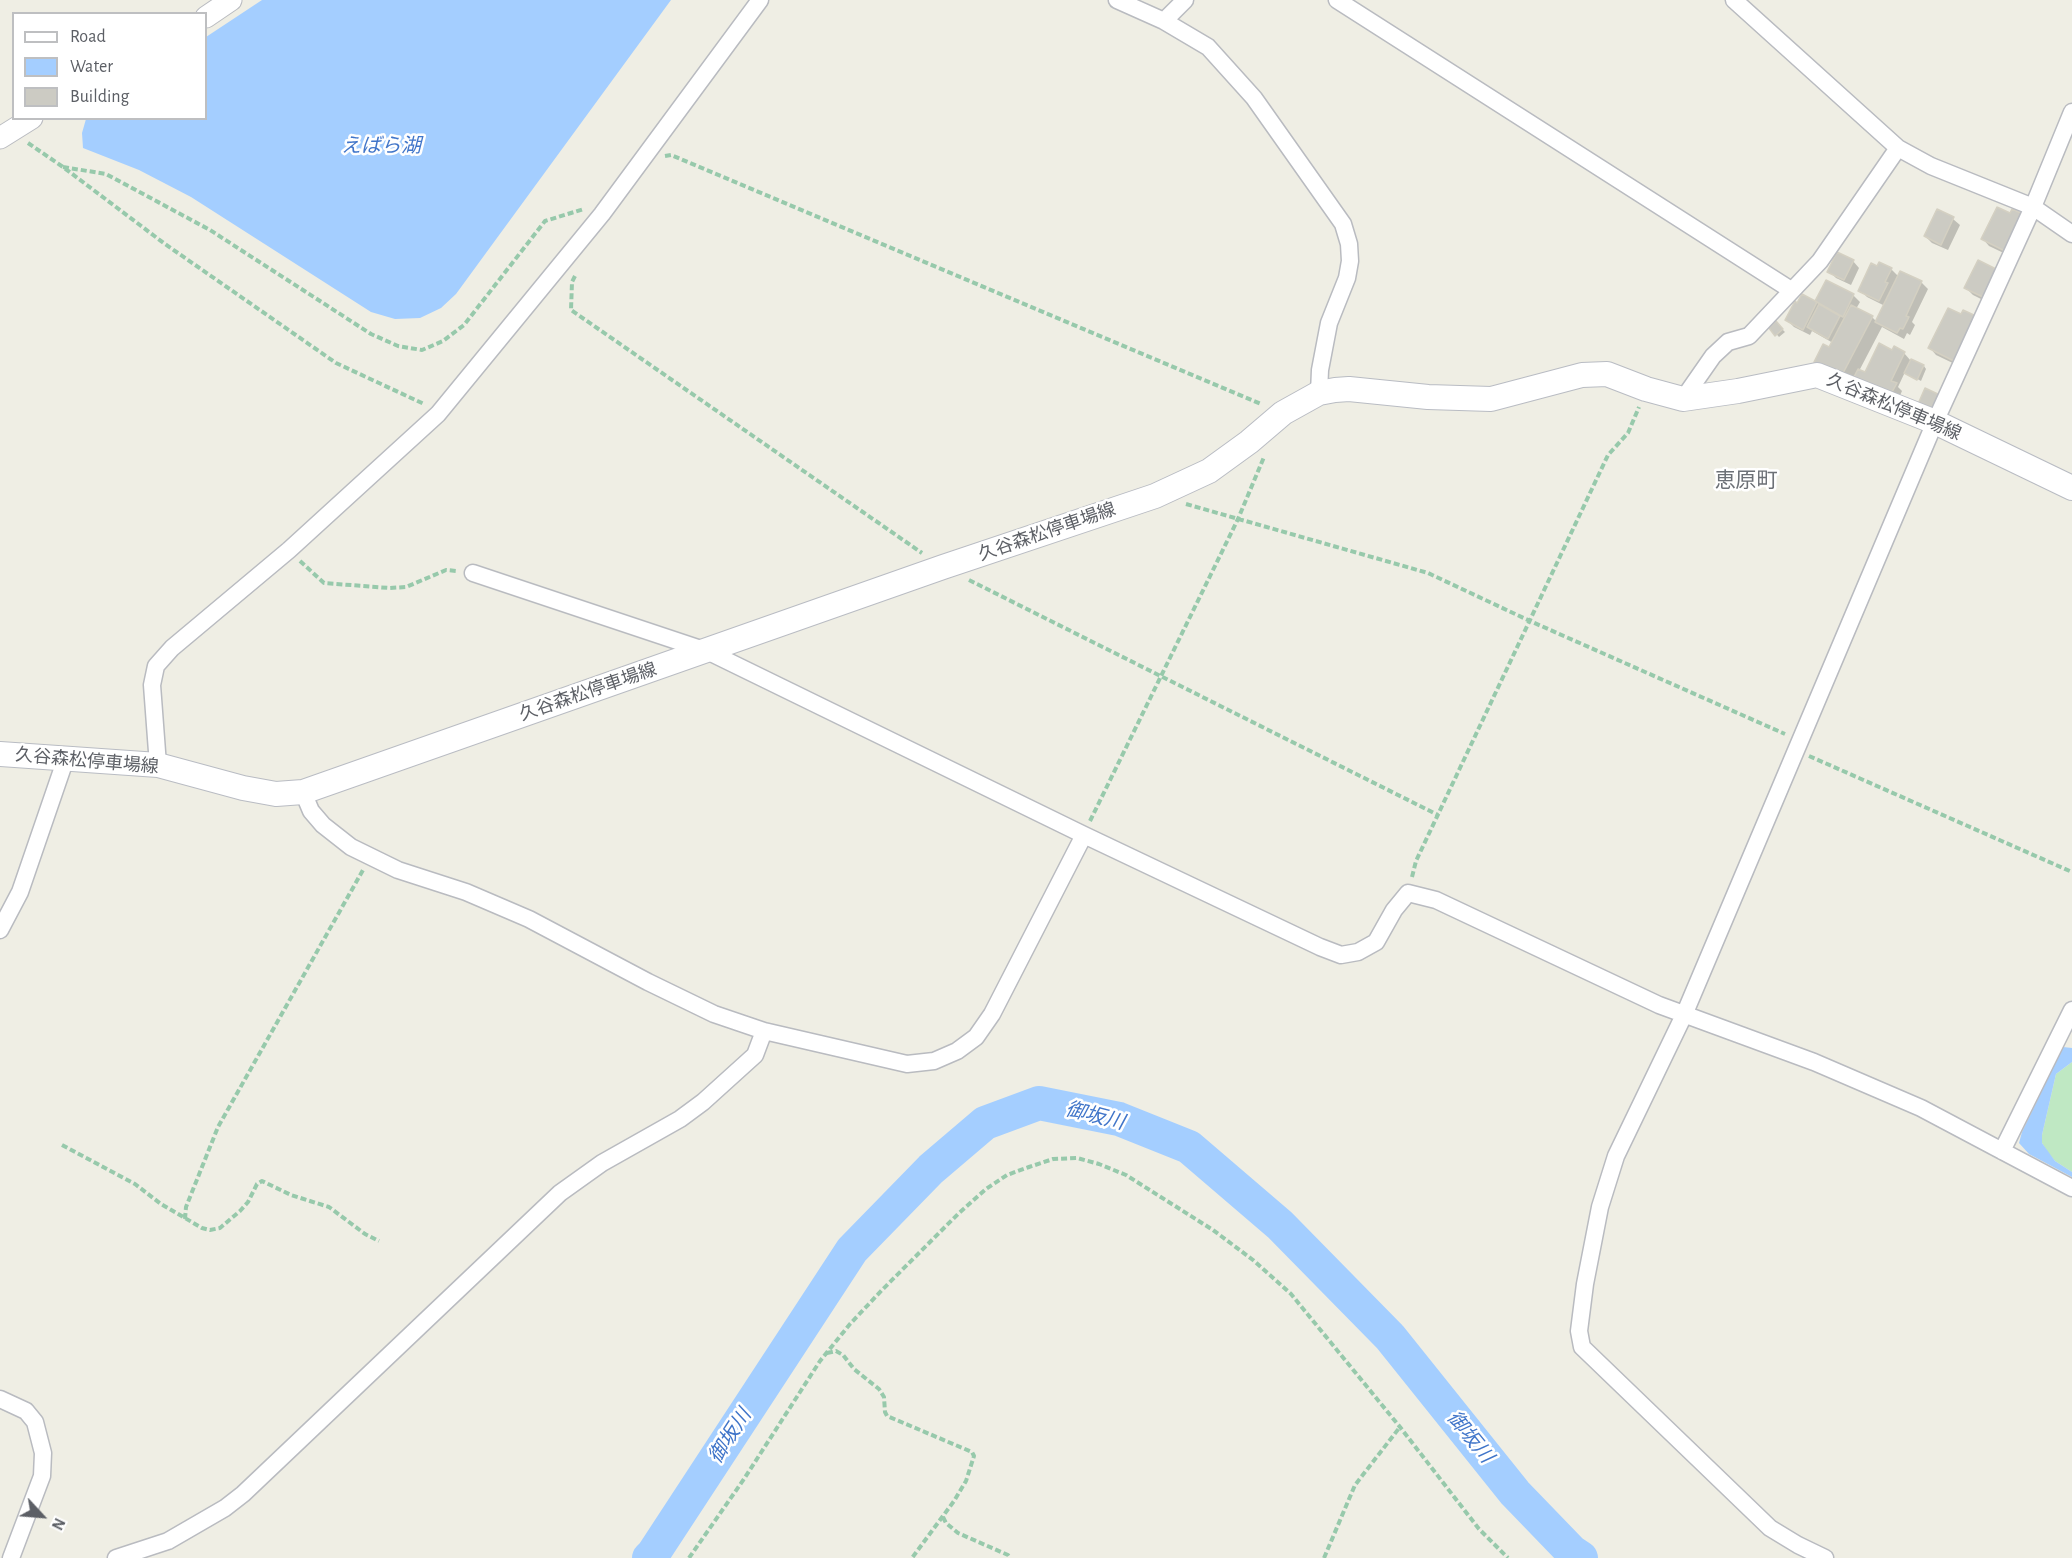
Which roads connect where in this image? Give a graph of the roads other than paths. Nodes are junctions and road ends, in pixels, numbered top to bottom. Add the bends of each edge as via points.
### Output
1 (231, 0) edge
2 (760, 0) edge
3 (1117, 0) edge
4 (1185, 0) edge
5 (1337, 0) edge
6 (1734, 0) edge
7 (207, 16) edge
8 (1164, 21) junction
9 (2072, 111) edge
10 (29, 120) edge
11 (5, 135) edge
12 (1898, 148) junction
13 (2033, 207) junction
14 (2072, 234) edge
15 (1791, 290) junction
16 (1319, 393) junction
17 (1683, 399) junction
18 (1935, 422) junction
19 (2072, 488) edge
20 (473, 573) road end
21 (707, 651) junction
22 (0, 754) edge
23 (66, 758) junction
24 (158, 765) junction
25 (303, 792) junction
26 (1083, 835) junction
27 (0, 930) edge
28 (2072, 1010) edge
29 (1684, 1016) junction
30 (764, 1031) junction
31 (2002, 1150) junction
32 (2072, 1188) edge
33 (0, 1399) edge
34 (0, 1555) edge
35 (4, 1558) edge
36 (11, 1558) edge
37 (117, 1558) edge
38 (1825, 1558) edge

1 - 7 street
2 - 24 street via 602,214 438,414 156,666 152,685
3 - 8 street
4 - 8 street
5 - 15 street
6 - 12 street
8 - 16 street via 1208,47 1228,68 1254,98 1343,224 1350,261 1329,324
9 - 13 street
10 - 11 street
12 - 13 street via 1931,166
12 - 15 street via 1820,261
13 - 14 street
13 - 18 street
15 - 17 street via 1749,336 1728,342 1713,356
16 - 17 main road, 久谷森松停車場線 via 1349,389 1491,399 1582,375 1607,374
16 - 21 main road, 久谷森松停車場線 via 1283,413 1209,471 1155,496
17 - 18 main road, 久谷森松停車場線 via 1817,375
18 - 19 main road, 久谷森松停車場線
18 - 29 street
20 - 21 street
21 - 25 main road, 久谷森松停車場線
21 - 26 street
22 - 23 main road, 久谷森松停車場線
23 - 24 main road, 久谷森松停車場線
23 - 27 street via 20,892
24 - 25 main road, 久谷森松停車場線 via 243,788 276,794
25 - 30 street via 311,811 323,825 351,847 398,870 466,892 529,919 714,1014
26 - 29 street via 1341,954 1358,952 1376,942 1408,893 1436,900
26 - 30 street via 992,1014 976,1037 957,1051 934,1061 908,1064
28 - 31 street
29 - 31 street via 1814,1062 1922,1108
29 - 38 street via 1616,1156 1600,1207 1585,1284 1582,1347 1770,1528
30 - 37 street via 755,1055 703,1102 560,1193 225,1508 168,1541
31 - 32 street
33 - 36 street via 26,1411 35,1422 44,1453 42,1476
34 - 35 street

